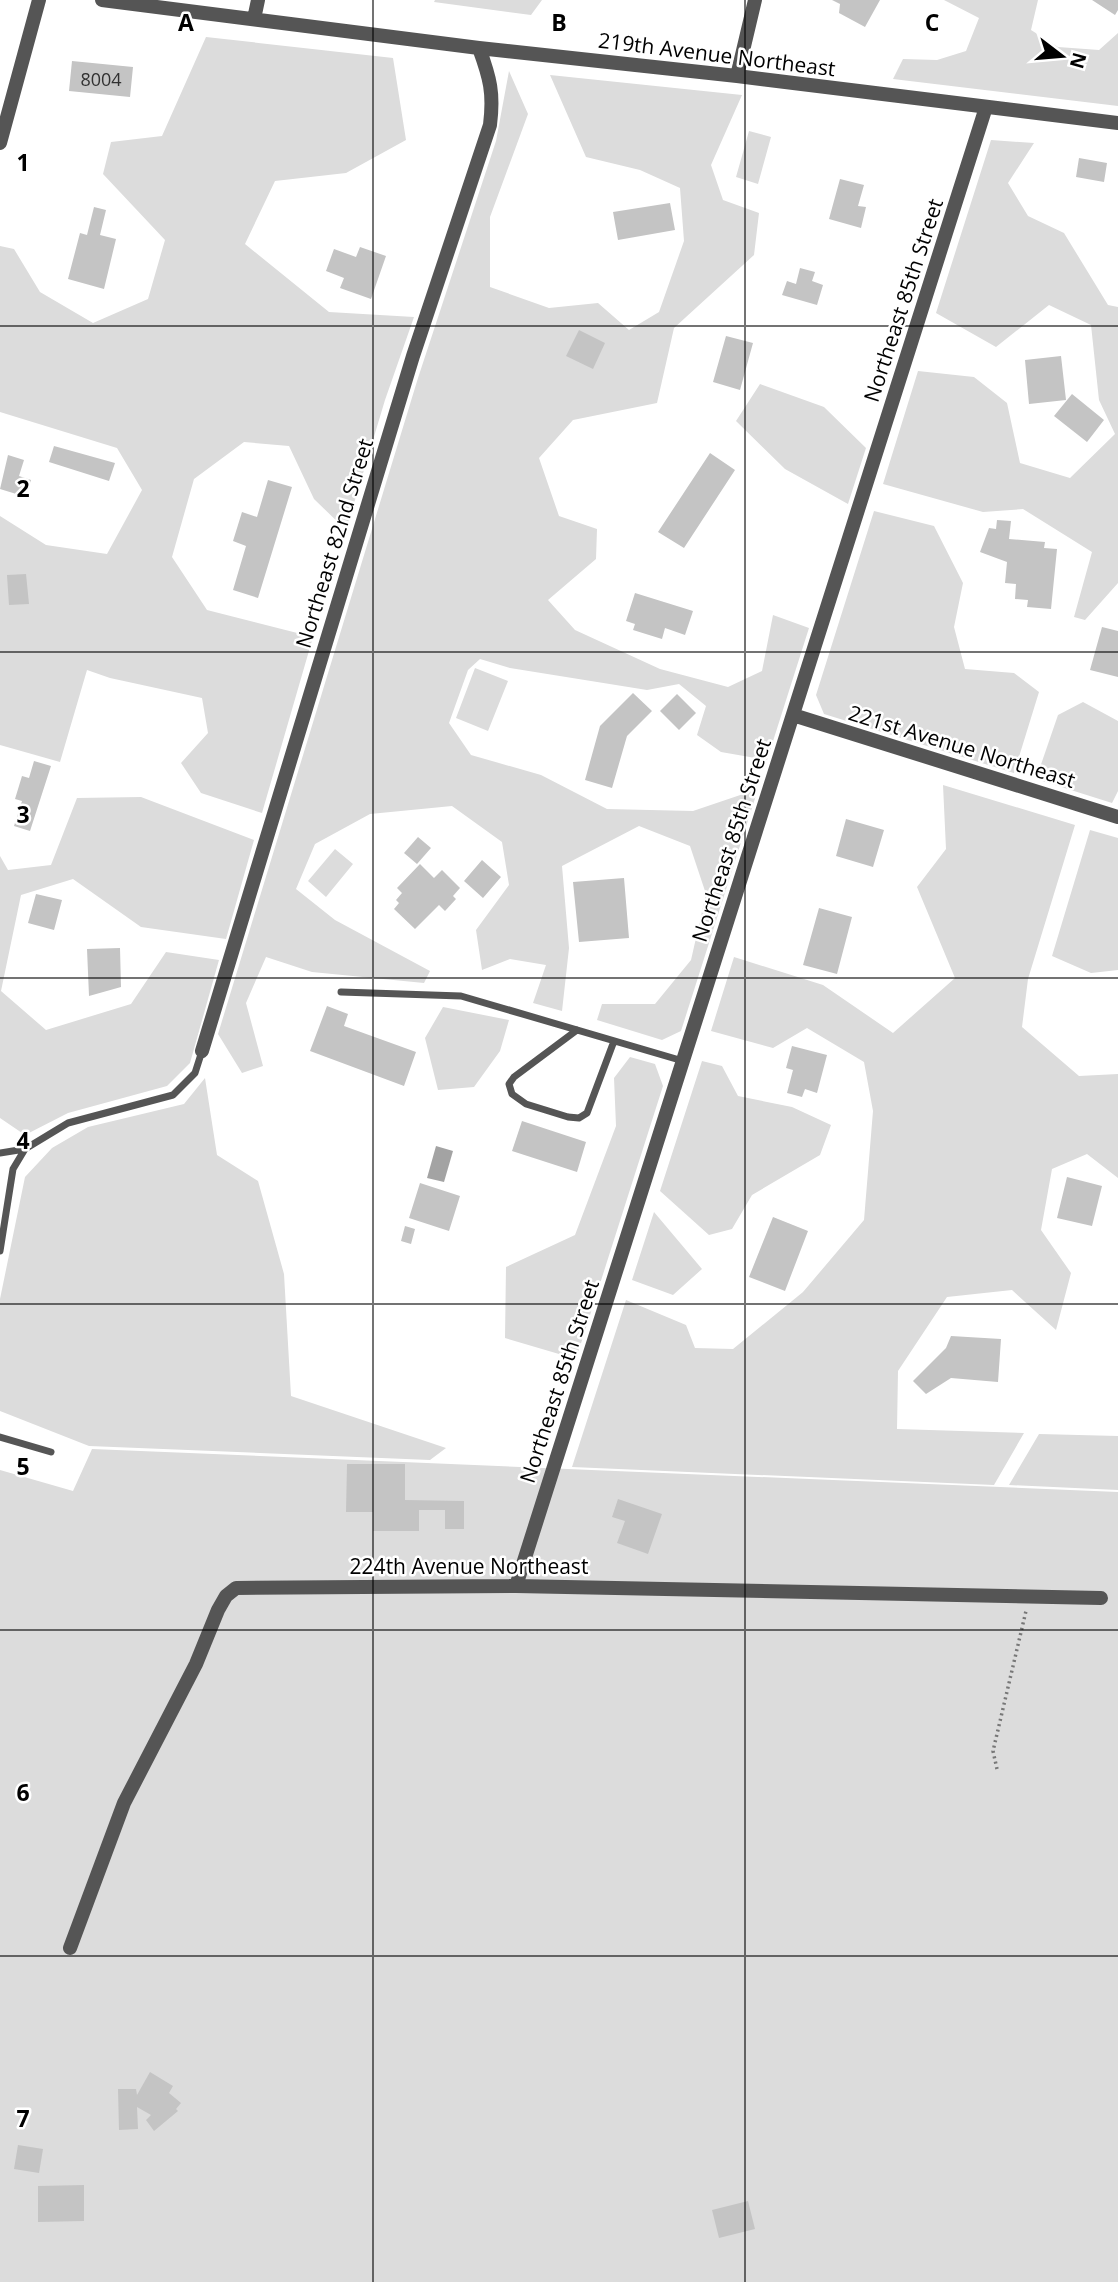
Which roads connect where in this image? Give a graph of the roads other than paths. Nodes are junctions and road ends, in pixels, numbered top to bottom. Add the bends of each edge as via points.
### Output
1 (39, 0) edge
2 (102, 0) edge
3 (258, 0) edge
4 (755, 0) edge
5 (254, 19) junction
6 (479, 48) junction
7 (737, 76) junction
8 (986, 107) junction
9 (1118, 123) edge
10 (0, 143) edge
11 (793, 715) junction
12 (1118, 817) edge
13 (341, 992) dead end
14 (577, 1030) junction
15 (614, 1041) junction
16 (202, 1051) joint
17 (683, 1060) junction
18 (25, 1149) junction
19 (0, 1153) edge
20 (0, 1251) edge
21 (0, 1437) edge
22 (51, 1452) dead end
23 (516, 1586) junction
24 (1101, 1598) dead end
25 (70, 1948) dead end

1 - 10 street
2 - 5 street, 219th Avenue Northeast
3 - 5 street
4 - 7 street
5 - 6 street, 219th Avenue Northeast
6 - 7 street, 219th Avenue Northeast
6 - 16 street, Northeast 82nd Street via 493,98 490,125 413,356
7 - 8 street, 219th Avenue Northeast
8 - 9 street, 219th Avenue Northeast
8 - 11 street, Northeast 85th Street
11 - 12 street, 221st Avenue Northeast
11 - 17 street, Northeast 85th Street
13 - 14 lane via 461,996
14 - 15 lane
14 - 15 lane via 514,1077 509,1084 512,1094 526,1104 579,1118 587,1113
15 - 17 lane
16 - 18 lane via 195,1073 173,1095 68,1123
17 - 23 street, Northeast 85th Street
18 - 19 lane
18 - 20 lane via 13,1169
21 - 22 lane
23 - 24 street, 224th Avenue Northeast
23 - 25 street, 224th Avenue Northeast via 236,1588 226,1596 124,1802

